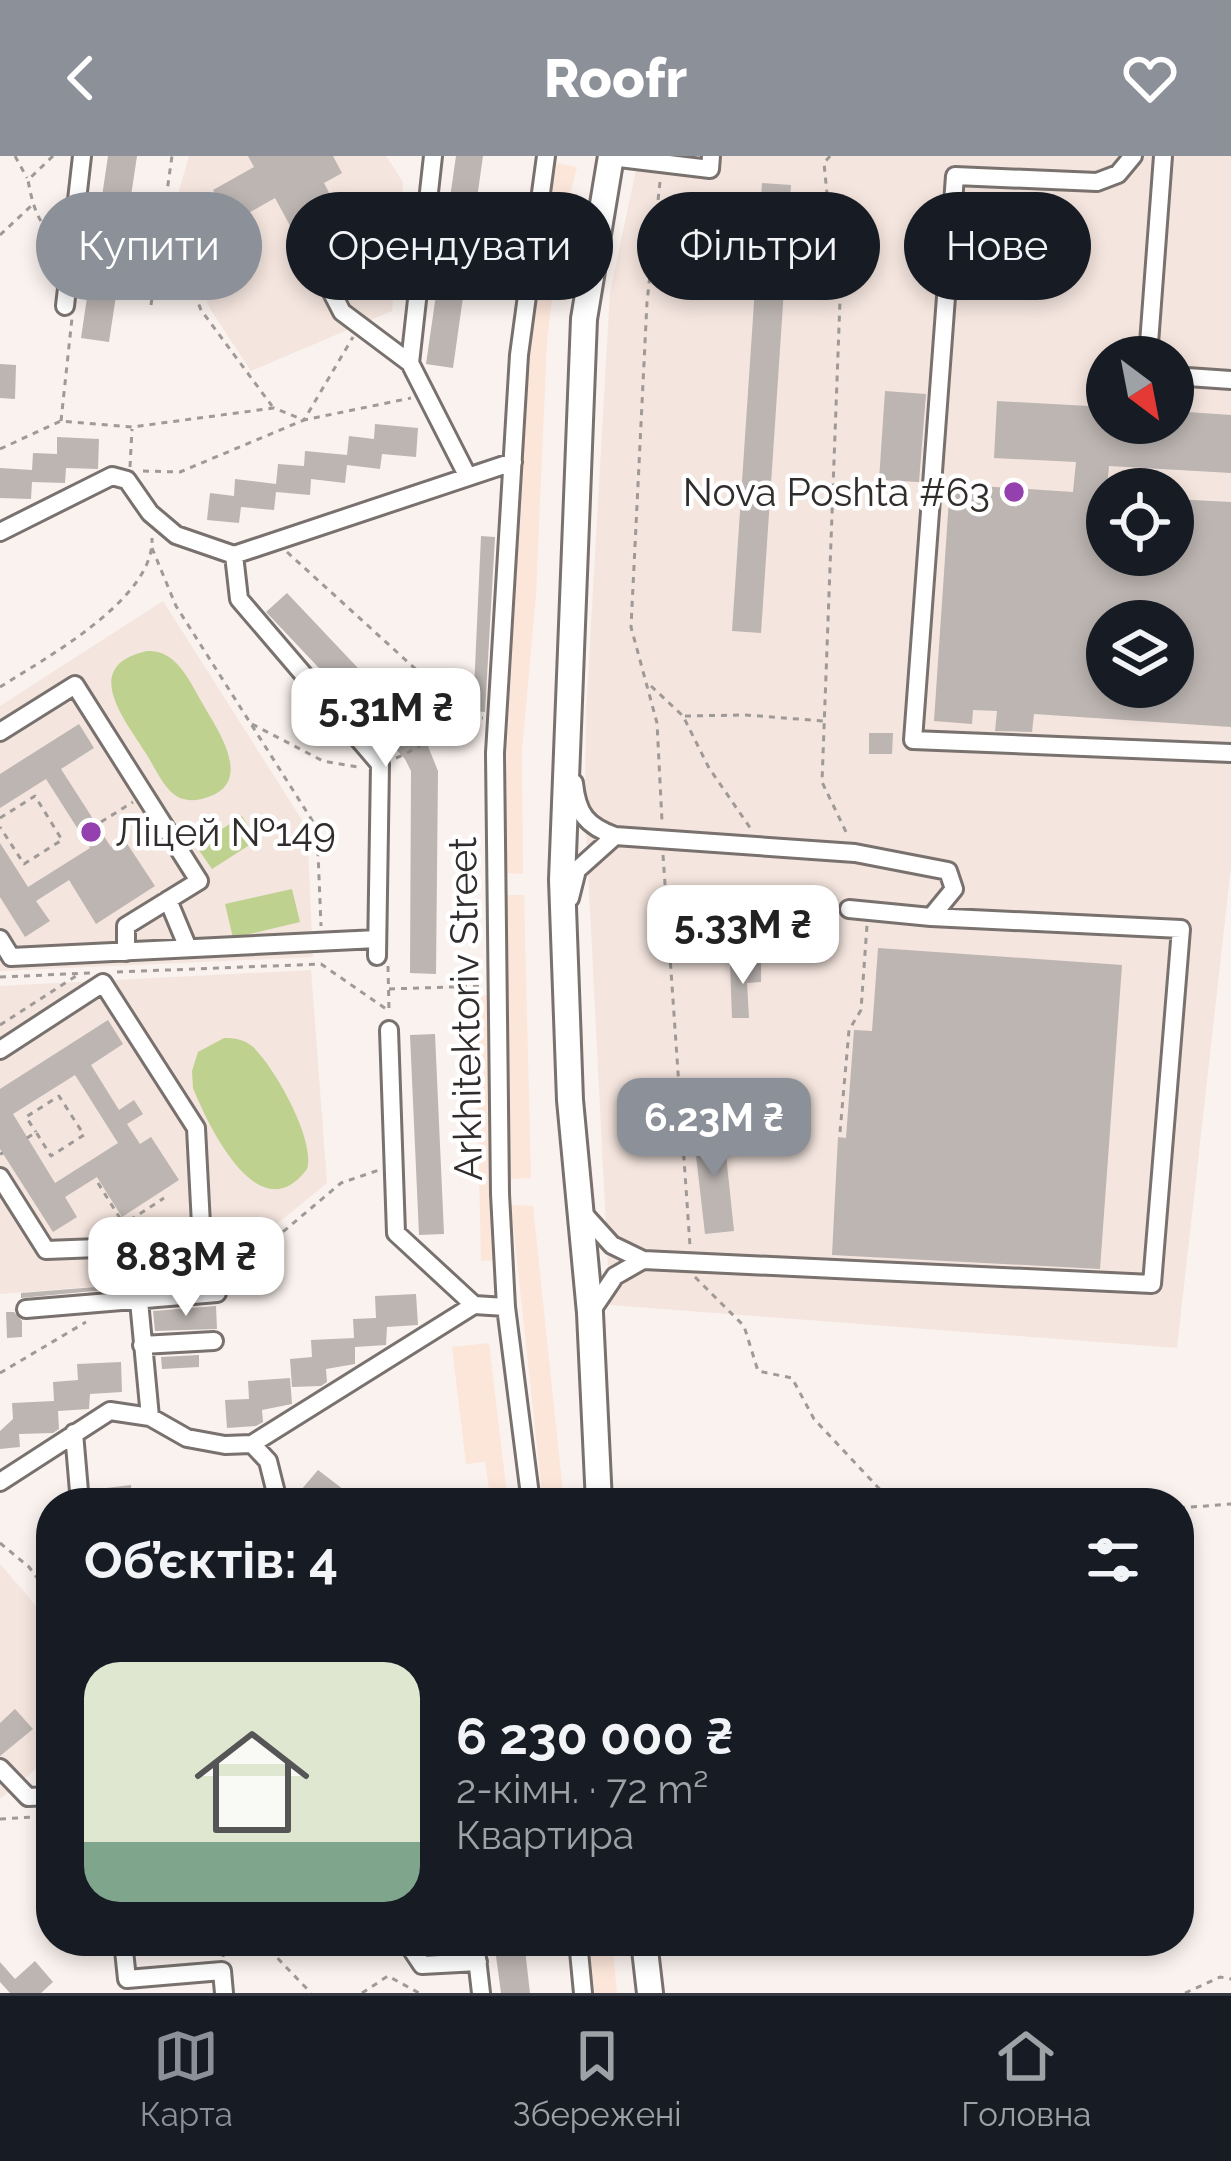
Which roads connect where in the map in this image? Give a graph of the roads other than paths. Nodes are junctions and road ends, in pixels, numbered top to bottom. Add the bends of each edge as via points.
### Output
1 (82, 156) edge
2 (433, 156) edge
3 (546, 156) edge
4 (611, 156) edge
5 (711, 156) edge
6 (1133, 156) edge
7 (1163, 156) edge
8 (336, 300) edge
9 (65, 306) road end
10 (1150, 336) edge
11 (410, 363) junction
12 (1194, 377) edge
13 (1231, 380) edge
14 (513, 462) junction
15 (467, 476) junction
16 (0, 532) edge
17 (234, 555) junction
18 (568, 711) junction
19 (0, 732) edge
20 (1231, 753) edge
21 (615, 836) junction
22 (168, 900) junction
23 (849, 910) dead end
24 (931, 916) junction
25 (0, 939) edge
26 (188, 948) junction
27 (126, 952) junction
28 (563, 999) junction
29 (389, 1030) dead end
30 (0, 1050) edge
31 (0, 1177) edge
32 (578, 1208) junction
33 (131, 1248) junction
34 (643, 1260) junction
35 (217, 1293) road end
36 (129, 1300) junction
37 (474, 1305) junction
38 (506, 1307) junction
39 (26, 1310) dead end
40 (590, 1313) junction
41 (214, 1341) dead end
42 (142, 1345) junction
43 (150, 1417) junction
44 (74, 1433) junction
45 (252, 1444) junction
46 (0, 1482) edge
47 (79, 1488) edge
48 (275, 1488) edge
49 (529, 1488) edge
50 (598, 1488) edge
51 (0, 1768) edge
52 (36, 1797) edge
53 (125, 1956) edge
54 (416, 1956) edge
55 (477, 1956) edge
56 (579, 1956) edge
57 (646, 1956) edge
58 (478, 1962) junction
59 (127, 1979) junction
60 (110, 1993) edge
61 (224, 1993) edge
62 (482, 1993) edge
63 (583, 1993) edge
64 (650, 1993) edge

1 - 9 street
2 - 11 street
3 - 14 street, Arkhitektoriv Street
4 - 5 street via 710,170
4 - 18 highway via 584,319
6 - 20 street via 1097,182 955,176 913,740
7 - 10 street
8 - 11 street
11 - 15 street
12 - 13 street
14 - 15 street
14 - 38 street, Arkhitektoriv Street via 497,718
15 - 17 street
16 - 17 street via 128,475 176,535
17 - 26 street via 238,599 380,764 377,947
18 - 21 street via 582,818
18 - 28 highway
19 - 22 street via 75,685 199,881
21 - 24 street via 855,853 948,871 954,889
21 - 28 street via 577,870 570,890 571,971
22 - 26 street
22 - 27 street via 126,926
23 - 24 street
24 - 34 street via 1181,928 1152,1284
25 - 27 street via 11,956
26 - 27 street
28 - 32 highway
29 - 37 street via 396,1233
30 - 33 street via 103,983 196,1128 202,1244
31 - 33 street via 46,1250
32 - 34 street via 612,1246
32 - 40 highway
33 - 36 street
34 - 40 street via 615,1276
35 - 36 street
36 - 39 street
36 - 42 street
37 - 38 street
37 - 45 street
38 - 49 street, Arkhitektoriv Street
40 - 50 highway
41 - 42 street
42 - 43 street
43 - 44 street via 110,1412
43 - 45 street via 187,1438
44 - 46 street
44 - 47 street
45 - 48 street via 268,1461
51 - 52 street
53 - 59 street
54 - 58 street via 422,1965
55 - 58 street
56 - 63 street
57 - 64 highway
58 - 62 street
59 - 60 street
59 - 61 street via 222,1971

